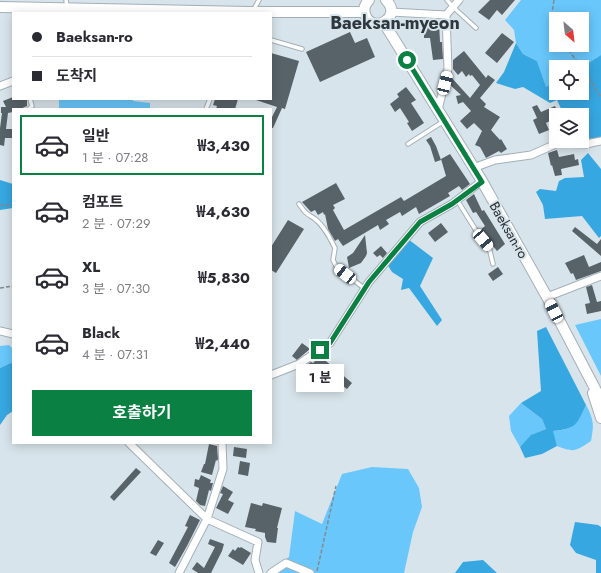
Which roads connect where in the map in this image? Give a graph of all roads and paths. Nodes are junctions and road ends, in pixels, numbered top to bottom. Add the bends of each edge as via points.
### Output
1 (259, 0) edge
2 (368, 0) edge
3 (386, 0) edge
4 (447, 0) edge
5 (459, 0) edge
6 (554, 0) edge
7 (66, 4) edge
8 (0, 7) edge
9 (453, 7) junction
10 (249, 12) edge
11 (364, 12) junction
12 (391, 12) junction
13 (552, 12) edge
14 (446, 15) junction
15 (384, 22) junction
16 (476, 28) dead end
17 (272, 40) edge
18 (302, 50) dead end
19 (589, 79) edge
20 (12, 81) edge
21 (0, 86) edge
22 (601, 97) edge
23 (438, 110) junction
24 (445, 121) junction
25 (601, 141) edge
26 (408, 144) dead end
27 (473, 168) junction
28 (482, 182) junction
29 (457, 200) junction
30 (299, 204) dead end
31 (0, 205) edge
32 (12, 206) edge
33 (493, 264) dead end
34 (601, 276) edge
35 (12, 286) edge
36 (0, 288) edge
37 (364, 289) junction
38 (547, 297) junction
39 (0, 331) edge
40 (12, 334) edge
41 (272, 375) edge
42 (590, 379) junction
43 (601, 383) edge
44 (601, 400) edge
45 (601, 418) edge
46 (130, 444) edge
47 (222, 444) edge
48 (336, 486) dead end
49 (207, 519) junction
50 (179, 573) edge
51 (259, 573) edge
52 (271, 573) edge
53 (310, 573) edge
54 (317, 573) edge

1 - 10 lane
2 - 11 main road
3 - 12 main road via 390,4
4 - 9 lane
5 - 9 street
6 - 13 path
7 - 8 main road
7 - 10 main road
9 - 14 street
9 - 16 lane
10 - 11 main road
11 - 15 main road via 372,23
12 - 14 street
12 - 15 main road via 388,20
14 - 23 street via 448,69
15 - 23 main road, Baeksan-ro
17 - 18 lane
19 - 22 path
20 - 21 street
23 - 24 main road, Baeksan-ro
24 - 26 lane
24 - 27 main road, Baeksan-ro
25 - 27 street via 586,144 558,143 530,155 495,160
27 - 28 main road, Baeksan-ro
28 - 29 street
28 - 38 main road, Baeksan-ro
29 - 33 lane via 476,232 489,247
29 - 37 street via 420,222
30 - 37 lane via 327,234 335,248 333,260 336,266
31 - 32 path
34 - 38 street
35 - 36 path
37 - 41 street via 330,343 299,364
38 - 42 main road, Baeksan-ro
39 - 40 street
42 - 43 main road
42 - 44 main road, Baeksan-ro
42 - 45 main road
46 - 49 street
47 - 49 street via 223,469
48 - 54 path
49 - 50 street
49 - 51 street via 258,542 255,560
52 - 53 street via 286,563

